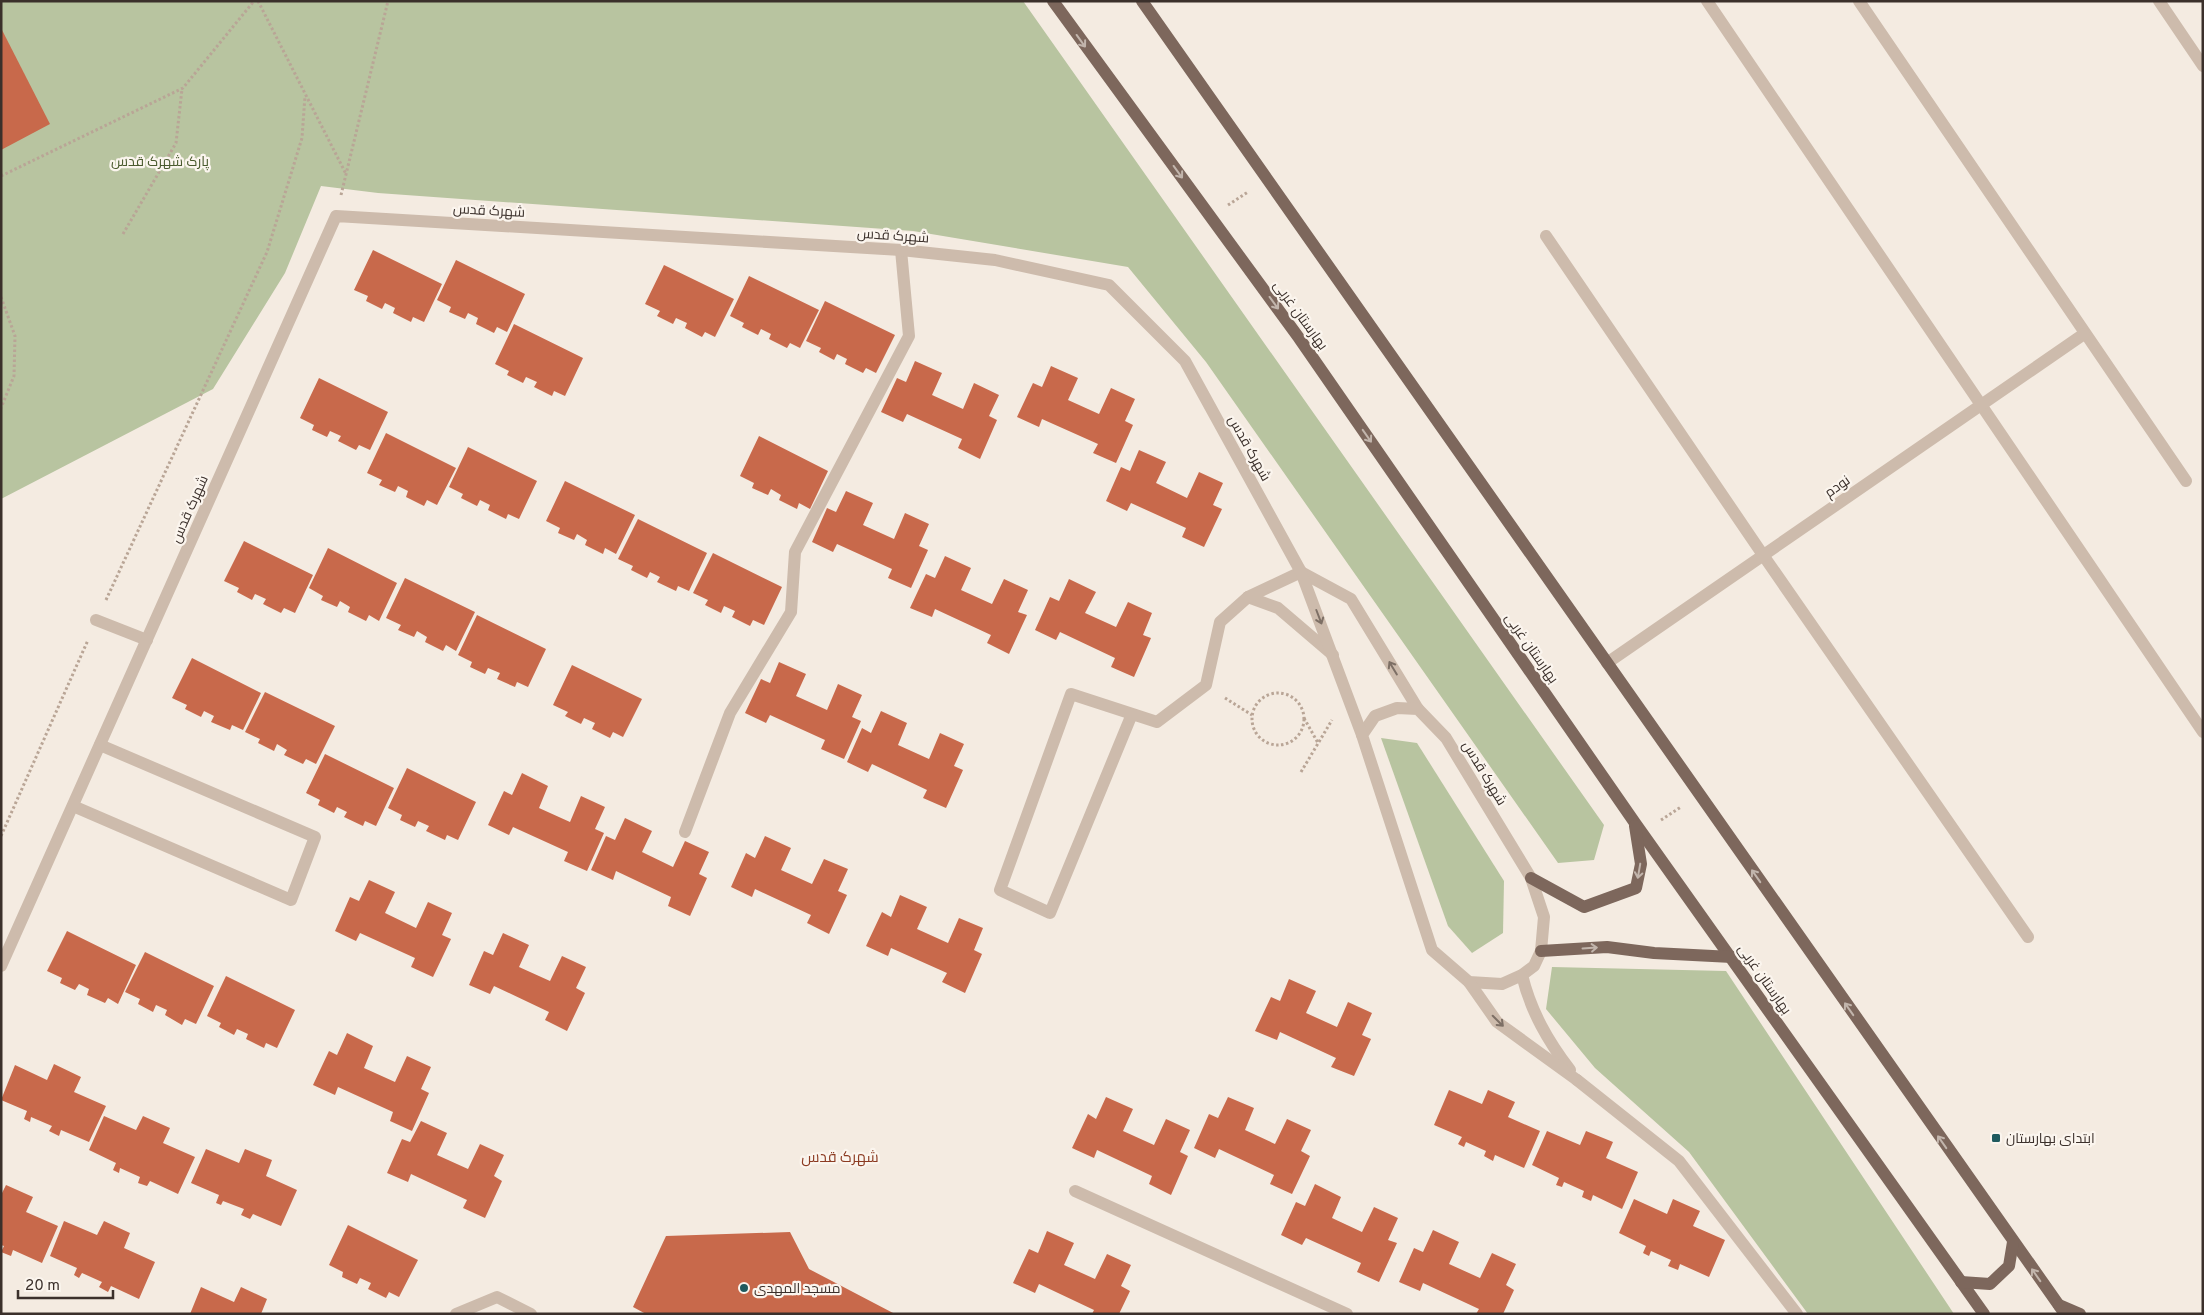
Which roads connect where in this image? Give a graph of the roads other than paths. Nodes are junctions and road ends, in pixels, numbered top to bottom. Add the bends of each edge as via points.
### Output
1 (1053, 1) edge
2 (1142, 1) edge
3 (1707, 1) edge
4 (1859, 1) edge
5 (2159, 1) edge
6 (2203, 66) edge
7 (1546, 236) dead end
8 (901, 250) junction
9 (2084, 334) junction
10 (1981, 405) junction
11 (2186, 481) dead end
12 (1763, 555) junction
13 (1301, 572) junction
14 (1248, 597) junction
15 (96, 620) road end
16 (147, 640) junction
17 (1334, 656) junction
18 (1607, 663) junction
19 (1418, 709) junction
20 (1132, 714) dead end
21 (2203, 732) edge
22 (1362, 735) junction
23 (100, 745) junction
24 (73, 806) junction
25 (1638, 828) junction
26 (685, 832) dead end
27 (1531, 878) junction
28 (2028, 937) dead end
29 (1541, 951) junction
30 (1732, 957) junction
31 (1, 966) edge
32 (1522, 975) junction
33 (1469, 982) junction
34 (1578, 1080) junction
35 (1075, 1191) dead end
36 (2013, 1242) junction
37 (1961, 1282) junction
38 (2056, 1304) junction
39 (456, 1314) edge
40 (531, 1314) edge
41 (1347, 1314) edge
42 (1797, 1314) edge
43 (1984, 1314) edge
44 (2065, 1314) edge
45 (2080, 1314) edge

1 -> 25 main road, بهارستان غربی via 1299,338
2 - 18 main road
3 - 10 street
4 - 9 street
5 - 6 street
7 - 12 street
8 - 13 street, شهرک قدس via 995,260 1109,285 1185,361
8 - 16 street, شهرک قدس via 336,216
8 - 26 street via 909,336 795,552 791,612 730,713
9 - 10 street, نودم
9 - 11 street
10 - 12 street, نودم
10 - 21 street
12 - 18 street, نودم
12 - 28 street
13 - 14 street
13 -> 17 street, شهرک قدس
19 -> 13 street, شهرک قدس via 1351,599
14 - 17 street via 1278,608
14 - 20 street via 1220,622 1206,684 1157,722 1071,694 1000,890 1050,913
15 - 16 street
16 - 23 street, شهرک قدس
17 - 22 street, شهرک قدس
36 -> 18 main road
19 - 22 street via 1397,708 1375,716
19 - 27 street, شهرک قدس via 1446,738
22 - 33 street via 1432,950
23 - 24 street, شهرک قدس
23 - 24 street via 315,837 291,900
24 - 31 street, شهرک قدس
25 -> 27 main road via 1641,864 1636,888 1584,907
25 - 30 main road, بهارستان غربی
27 - 29 street, شهرک قدس via 1544,917
29 -> 30 main road via 1606,947
29 - 32 street, شهرک قدس via 1534,966
30 - 37 main road, بهارستان غربی
32 - 33 street, شهرک قدس via 1502,984
32 - 34 street via 1526,994 1545,1037
33 -> 34 street via 1497,1022
34 - 42 street via 1679,1161
35 - 41 street
36 - 37 main road via 2009,1266 1990,1284
38 -> 36 main road
37 - 43 main road, بهارستان غربی
38 - 44 main road
38 - 45 main road
39 - 40 street via 497,1297

